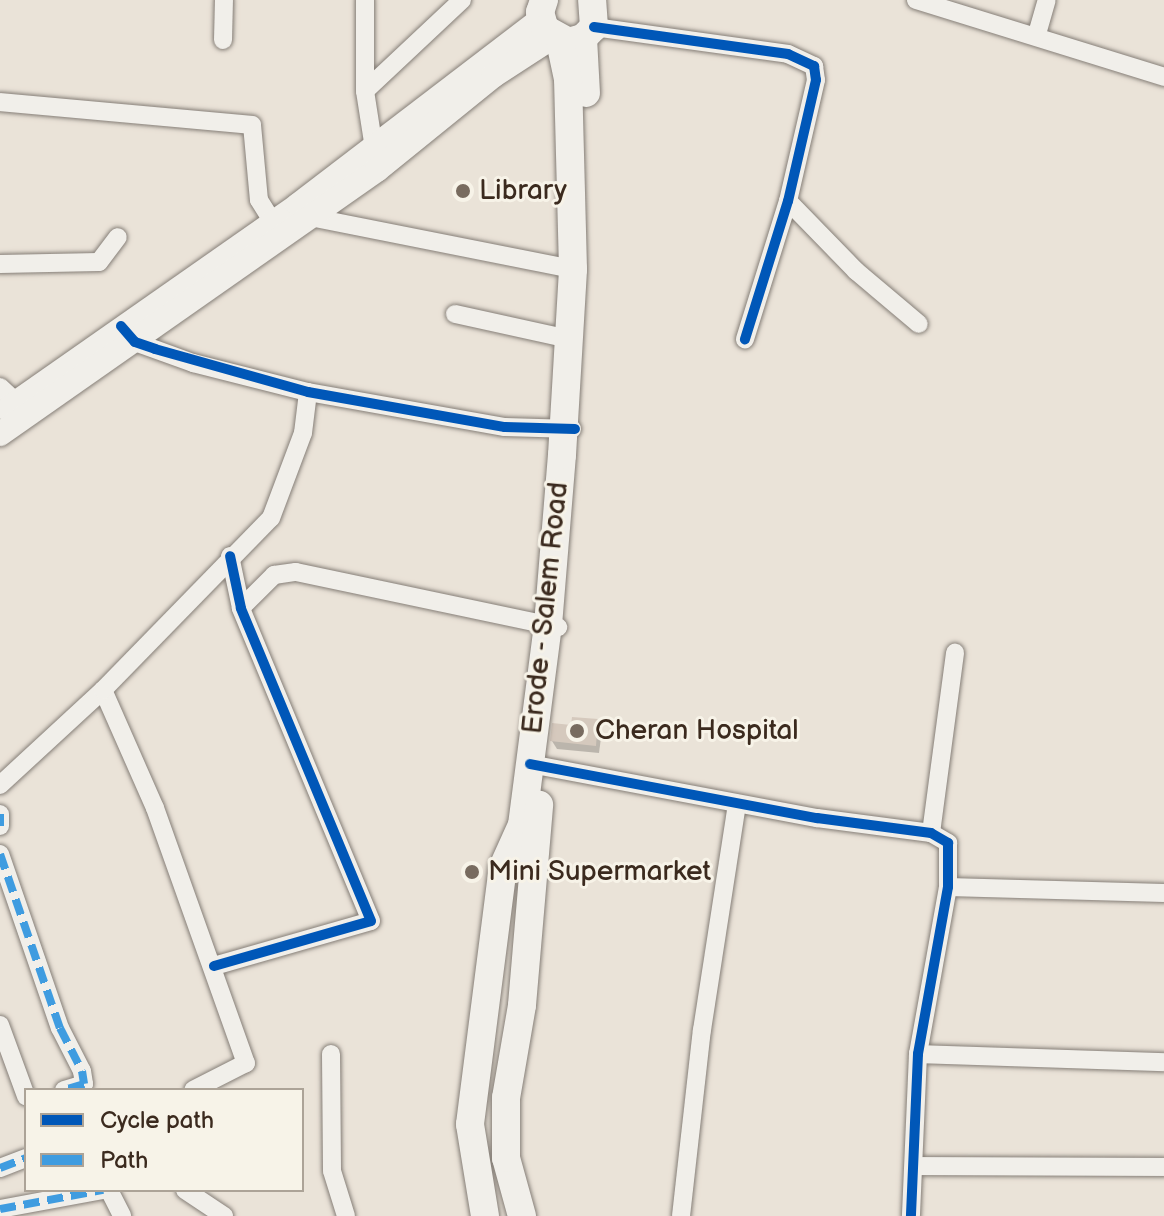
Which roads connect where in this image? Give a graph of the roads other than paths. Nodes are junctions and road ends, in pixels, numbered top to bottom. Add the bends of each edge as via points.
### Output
1 (224, 0) edge
2 (365, 0) edge
3 (462, 0) edge
4 (916, 0) edge
5 (1047, 0) edge
6 (569, 21) edge
7 (1037, 34) junction
8 (223, 40) dead end
9 (1164, 77) edge
10 (365, 91) junction
11 (0, 102) edge
12 (375, 159) junction
13 (788, 201) junction
14 (310, 217) junction
15 (277, 228) junction
16 (118, 237) dead end
17 (0, 264) edge
18 (573, 269) junction
19 (455, 314) dead end
20 (919, 324) dead end
21 (128, 334) junction
22 (569, 339) junction
23 (745, 339) dead end
24 (308, 392) junction
25 (11, 404) edge
26 (569, 430) junction
27 (0, 434) edge
28 (230, 556) junction
29 (241, 608) junction
30 (553, 626) junction
31 (955, 653) dead end
32 (103, 690) junction
33 (536, 765) junction
34 (0, 785) edge
35 (737, 804) junction
36 (0, 814) edge
37 (522, 825) junction
38 (0, 826) edge
39 (931, 833) junction
40 (0, 854) edge
41 (948, 887) junction
42 (1164, 893) edge
43 (214, 966) junction
44 (0, 1025) edge
45 (331, 1054) dead end
46 (918, 1054) junction
47 (1164, 1062) edge
48 (71, 1088) edge
49 (197, 1088) edge
50 (24, 1091) edge
51 (24, 1159) edge
52 (914, 1166) junction
53 (1164, 1167) edge
54 (0, 1168) edge
55 (92, 1192) edge
56 (110, 1192) edge
57 (188, 1192) edge
58 (0, 1209) edge
59 (122, 1216) edge
60 (224, 1216) edge
61 (346, 1216) edge
62 (485, 1216) edge
63 (504, 1216) edge
64 (522, 1216) edge
65 (681, 1216) edge
66 (911, 1216) edge

1 - 8 street
2 - 10 street
3 - 10 street
4 - 7 street
5 - 7 street
6 - 12 main road
6 - 13 street via 788,54 814,66 816,80
6 - 18 highway, Erode - Salem Road
6 - 26 highway, Erode - Salem Road via 584,268
7 - 9 street
10 - 12 street
11 - 15 street via 252,125 259,200
12 - 14 main road
12 - 15 main road
13 - 20 street via 856,271
13 - 23 street
14 - 15 main road
14 - 18 street
15 - 21 main road
16 - 17 street via 99,262
18 - 22 highway, Erode - Salem Road
19 - 22 street
21 - 24 street via 238,376
21 - 25 main road
22 - 26 highway, Erode - Salem Road
24 - 26 street via 505,427
24 - 28 street via 303,433 271,518
25 - 27 main road
26 - 30 highway, Erode - Salem Road
28 - 29 street
28 - 32 street
29 - 30 street via 274,575 296,572
29 - 43 street via 371,921
30 - 33 highway, Erode - Salem Road
31 - 39 street
32 - 34 street
32 - 43 street
33 - 35 street
33 - 37 highway, Erode - Salem Road
33 - 64 highway, Erode - Salem Road via 522,1005 506,1098 506,1158
35 - 39 street
35 - 65 street via 702,1030
36 - 38 street
37 - 62 highway, Erode - Salem Road via 503,867 470,1124
37 - 63 highway via 490,1095 491,1168
39 - 41 street via 948,843
40 - 48 street via 60,1028 82,1071 84,1084
41 - 42 street
41 - 46 street
43 - 49 street via 246,1063
44 - 50 street
45 - 61 street via 332,1171
46 - 47 street
46 - 52 street
51 - 54 street
52 - 53 street
52 - 66 street
55 - 58 street
56 - 59 street
57 - 60 street

